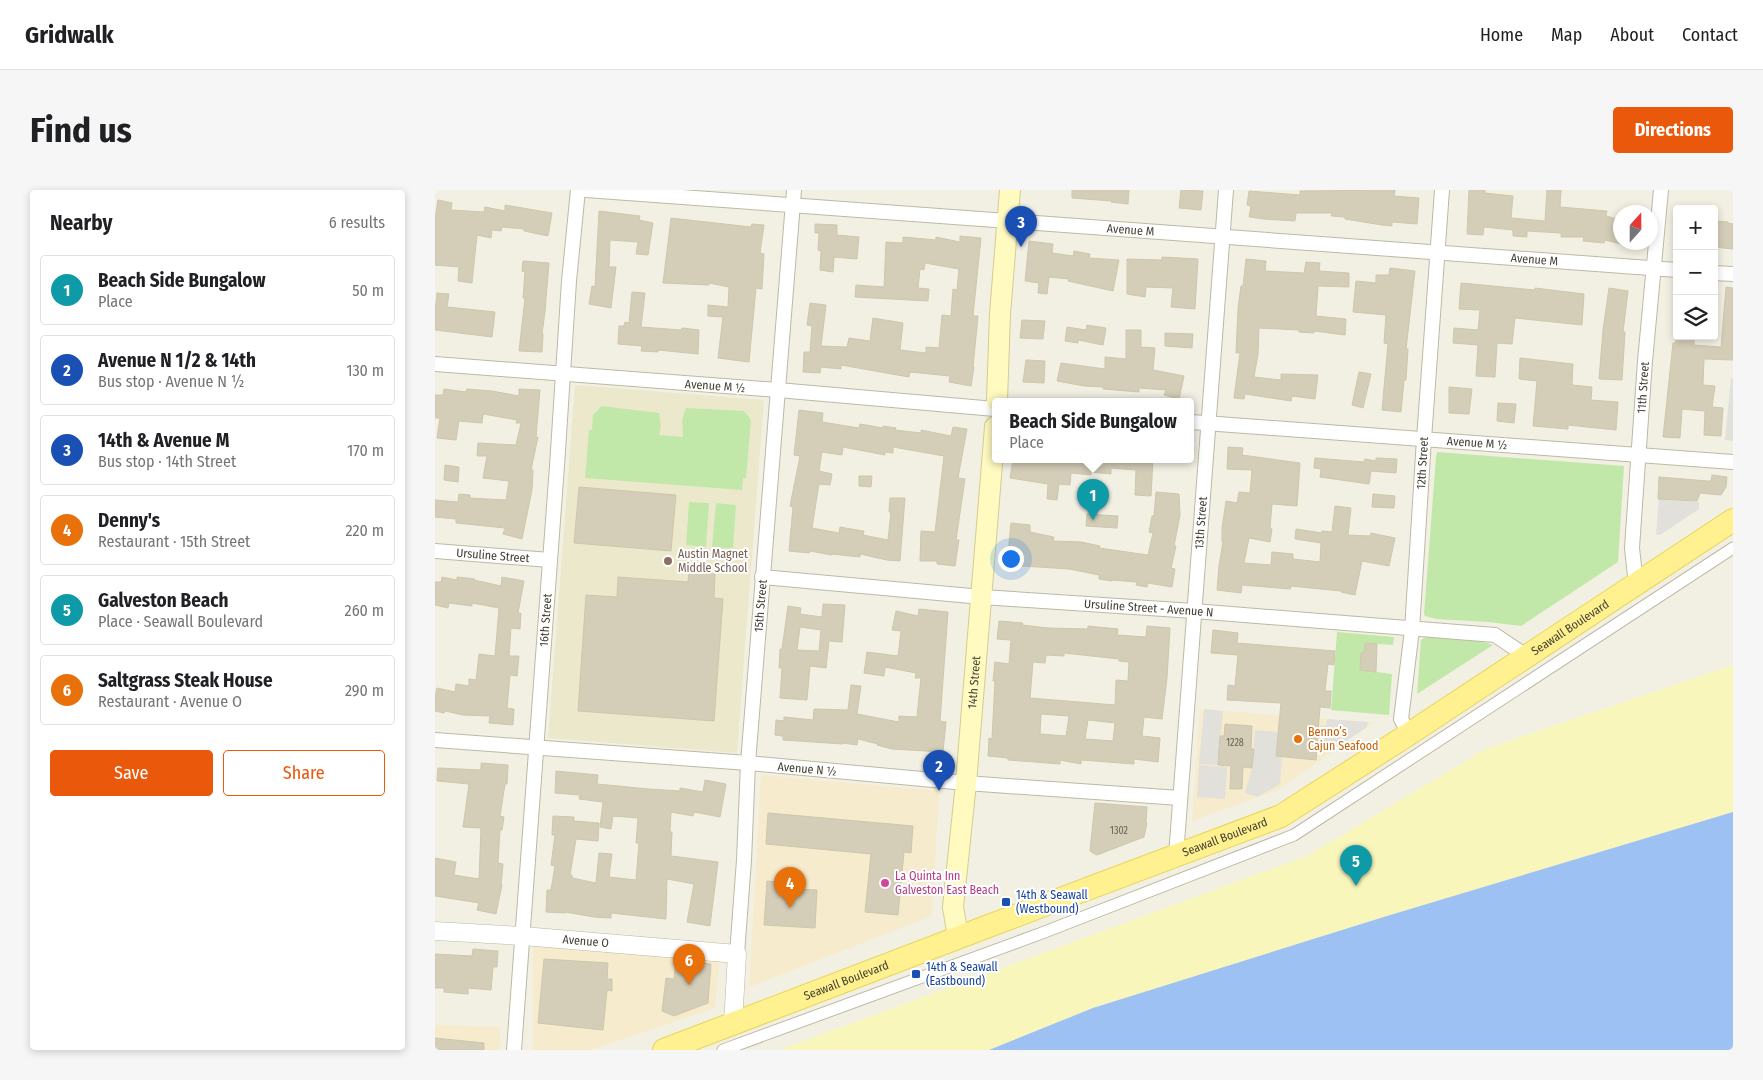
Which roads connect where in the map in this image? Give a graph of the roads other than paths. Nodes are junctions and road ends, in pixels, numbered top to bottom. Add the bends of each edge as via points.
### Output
1 (578, 190) edge
2 (586, 190) edge
3 (794, 190) edge
4 (1011, 190) edge
5 (1227, 190) edge
6 (1441, 190) edge
7 (1661, 190) edge
8 (793, 205) junction
9 (1008, 221) junction
10 (1223, 236) junction
11 (1437, 252) junction
12 (1654, 269) junction
13 (1673, 270) edge
14 (1718, 273) edge
15 (1733, 274) edge
16 (435, 364) edge
17 (563, 374) junction
18 (777, 390) junction
19 (997, 398) edge
20 (992, 409) edge
21 (1194, 422) edge
22 (1208, 423) junction
23 (1424, 439) junction
24 (1638, 455) junction
25 (1733, 462) edge
26 (992, 463) edge
27 (1733, 520) edge
28 (1733, 548) edge
29 (435, 551) edge
30 (550, 560) junction
31 (763, 577) junction
32 (1635, 585) junction
33 (981, 597) junction
34 (1195, 611) junction
35 (1412, 630) junction
36 (1527, 656) junction
37 (1409, 734) junction
38 (435, 740) edge
39 (536, 748) junction
40 (748, 763) junction
41 (966, 783) junction
42 (1180, 798) junction
43 (1176, 856) junction
44 (435, 931) edge
45 (523, 936) junction
46 (958, 938) junction
47 (737, 954) junction
48 (733, 1024) junction
49 (514, 1050) edge
50 (665, 1050) edge
51 (723, 1050) edge

1 - 17 street, 16th Street
2 - 8 street, Avenue M
3 - 8 street, 15th Street
4 - 9 main road
5 - 10 street, 13th Street
6 - 11 street, 12th Street
7 - 12 street, 11th Street
8 - 9 street, Avenue M
8 - 18 street, 15th Street
9 - 10 street, Avenue M
9 - 19 main road
10 - 11 street, Avenue M
10 - 22 street, 13th Street
11 - 12 street, Avenue M
11 - 23 street, 12th Street
12 - 13 street, Avenue M
12 - 24 street, 11th Street
14 - 15 street
16 - 17 street, Avenue M ½
17 - 18 street, Avenue M ½
17 - 30 street, 16th Street
18 - 20 street, Avenue M ½
18 - 31 street, 15th Street
21 - 22 street, Avenue M ½
22 - 23 street, Avenue M ½
22 - 34 street, 13th Street
23 - 24 street, Avenue M ½
23 - 35 street, 12th Street
24 - 25 street, Avenue M ½
24 - 32 street, 11th Street via 1632,548
26 - 33 main road, 14th Street
27 - 32 main road, Seawall Boulevard
28 - 51 street via 1294,835 1034,936
29 - 30 street, Ursuline Street
30 - 39 street, 16th Street
31 - 33 street, Ursuline Street - Avenue N
31 - 40 street, 15th Street
32 - 36 main road, Seawall Boulevard
33 - 34 street, Ursuline Street - Avenue N
33 - 41 main road, 14th Street
34 - 35 street, Ursuline Street - Avenue N
34 - 42 street, 13th Street
35 - 36 street, Ursuline Street - Avenue N via 1495,635
35 - 37 street, 12th Street via 1401,720
36 - 37 main road, Seawall Boulevard
37 - 43 main road, Seawall Boulevard via 1281,816
38 - 39 street, Avenue N ½
39 - 40 street, Avenue N ½
39 - 45 street, 16th Street
40 - 41 street, Avenue N ½
40 - 47 street, 15th Street
41 - 42 street, Avenue N ½
41 - 46 main road, 14th Street via 953,907
42 - 43 street, 13th Street
43 - 46 main road, Seawall Boulevard
44 - 45 street, Avenue O
45 - 47 street, Avenue O
45 - 49 street, 16th Street
46 - 48 main road, Seawall Boulevard
47 - 48 street, 15th Street
48 - 50 main road, Seawall Boulevard

